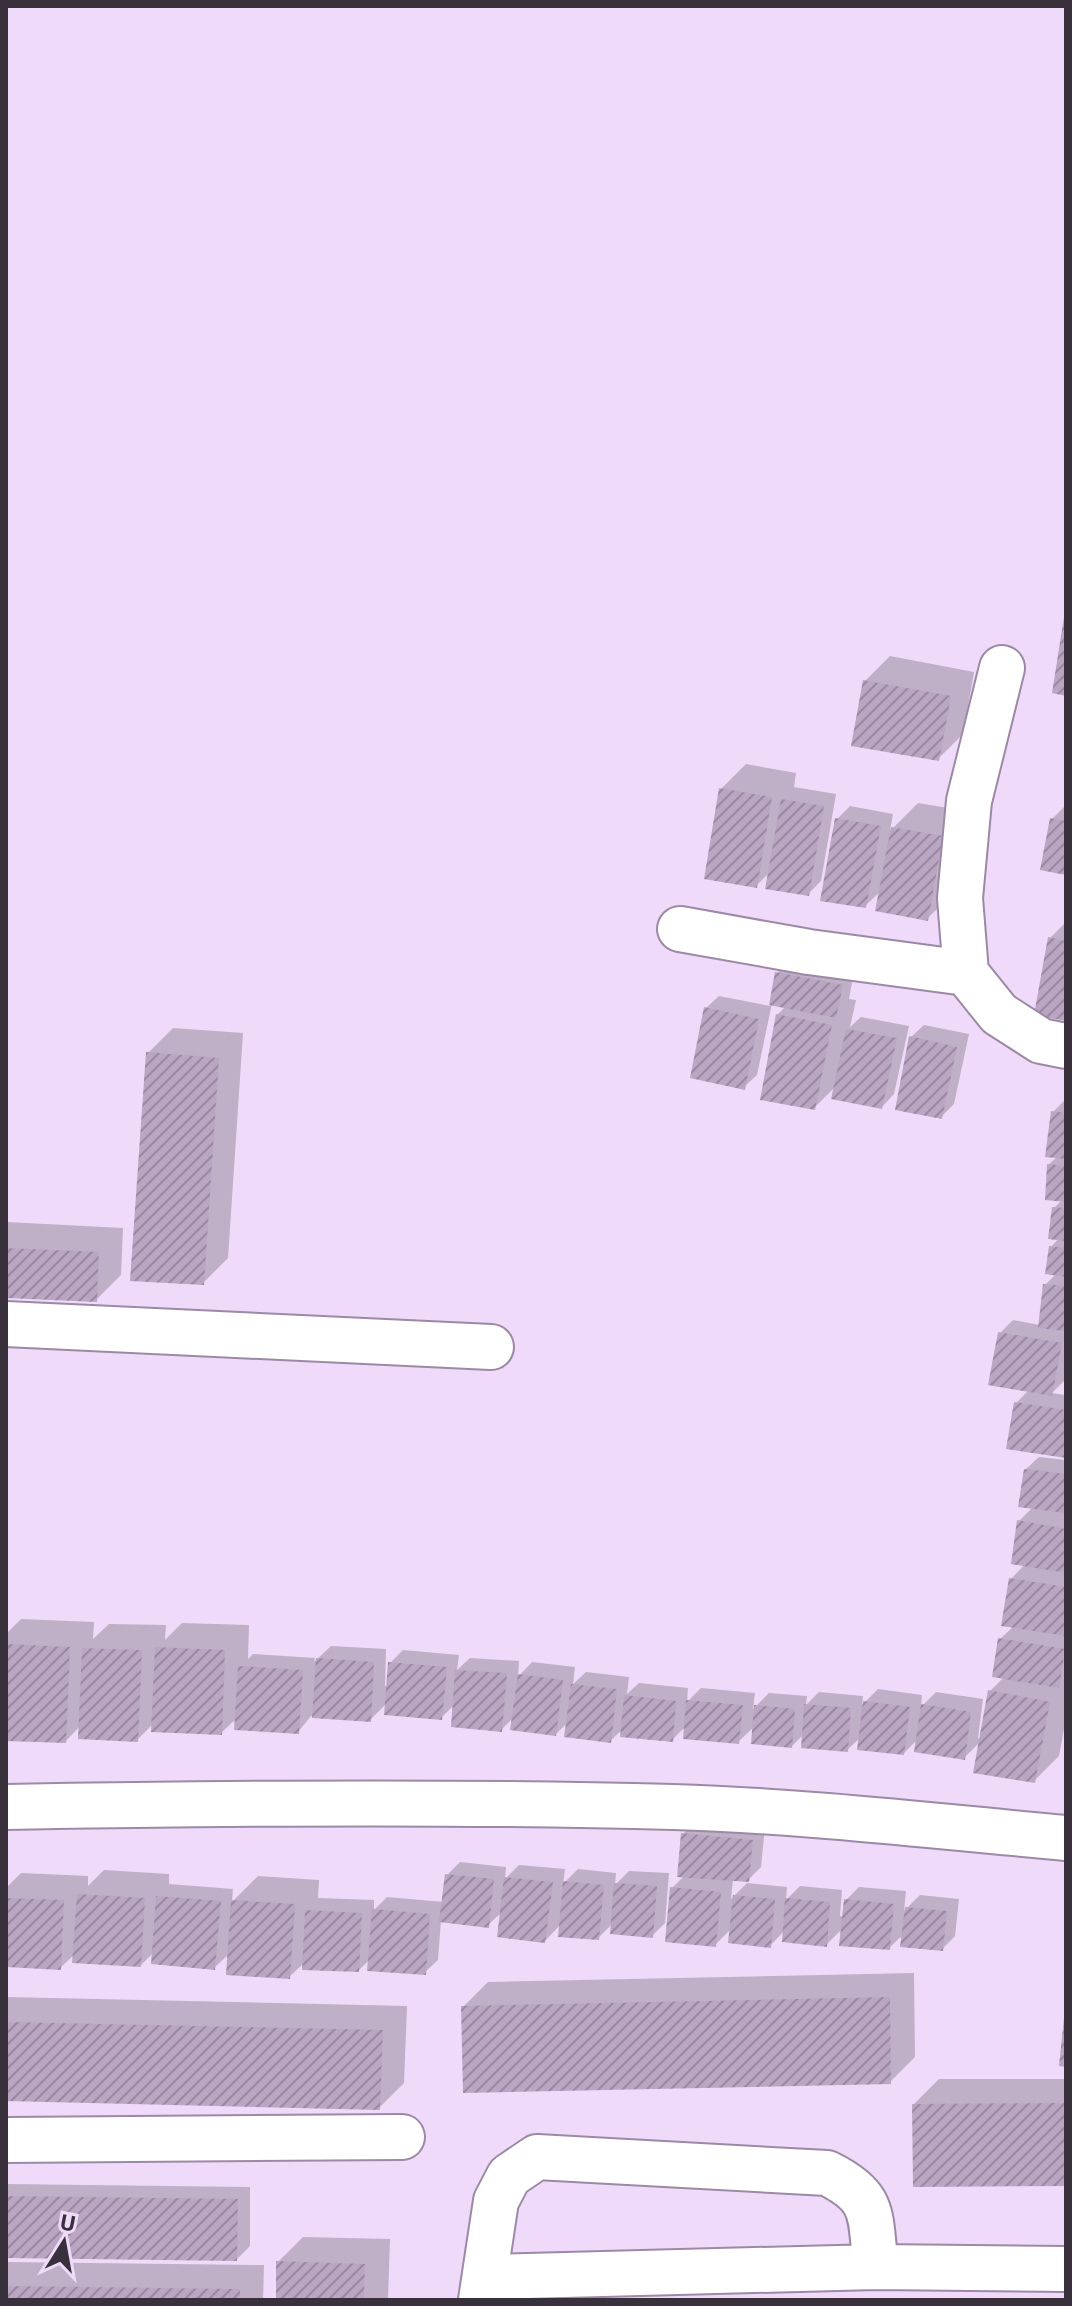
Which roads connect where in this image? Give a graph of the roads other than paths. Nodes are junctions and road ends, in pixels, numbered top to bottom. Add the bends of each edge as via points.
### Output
1 (1002, 668) dead end
2 (680, 929) dead end
3 (966, 973) junction
4 (1066, 1046) edge
5 (6, 1324) edge
6 (491, 1347) dead end
7 (6, 1807) edge
8 (1066, 1838) edge
9 (402, 2137) dead end
10 (6, 2140) edge
11 (876, 2267) junction
12 (1066, 2269) edge
13 (483, 2289) edge

1 - 3 street via 969,801 960,898
2 - 3 street
3 - 4 street via 999,1014 1041,1041
5 - 6 street
7 - 8 street via 674,1807
9 - 10 street
11 - 12 street
11 - 13 street
11 - 13 street via 867,2203 853,2186 827,2173 537,2157 509,2176 496,2201

